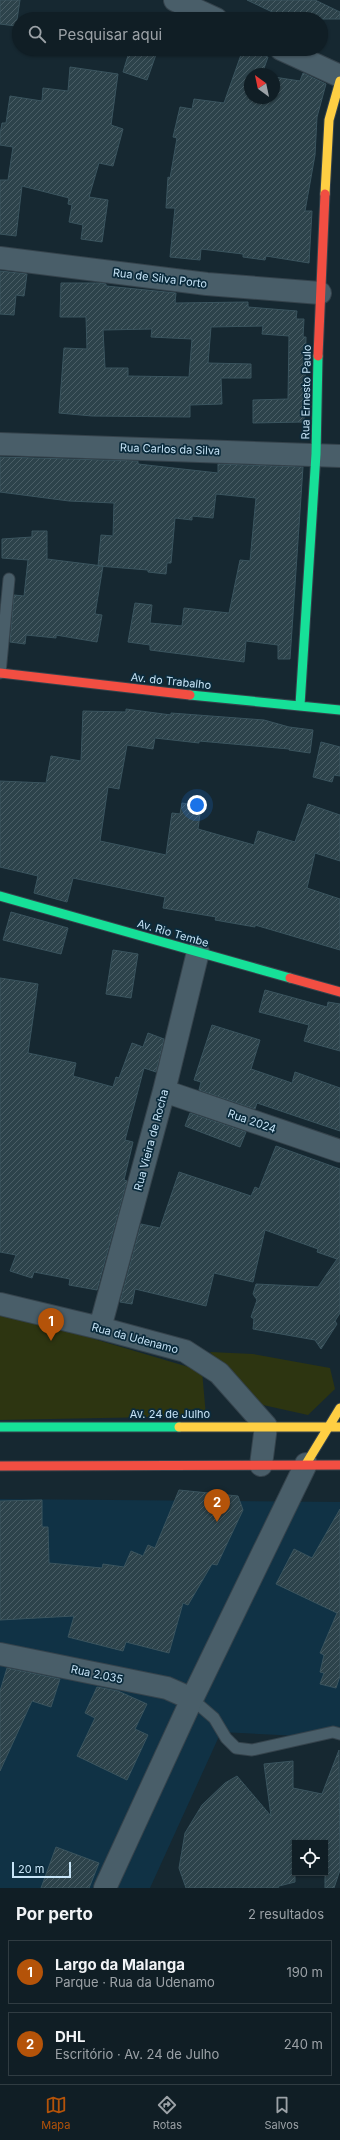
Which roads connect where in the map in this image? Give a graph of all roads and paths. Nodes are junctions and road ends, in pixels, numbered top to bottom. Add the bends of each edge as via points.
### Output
1 (175, 0) edge
2 (201, 12) edge
3 (297, 56) edge
4 (340, 76) edge
5 (340, 81) edge
6 (0, 258) edge
7 (320, 293) junction
8 (0, 444) edge
9 (316, 454) junction
10 (340, 456) edge
11 (9, 579) dead end
12 (0, 673) edge
13 (300, 705) junction
14 (340, 710) edge
15 (0, 896) edge
16 (198, 952) junction
17 (340, 992) edge
18 (164, 1091) junction
19 (340, 1152) edge
20 (0, 1304) edge
21 (100, 1328) junction
22 (340, 1408) edge
23 (266, 1426) junction
24 (0, 1427) edge
25 (329, 1427) junction
26 (340, 1427) edge
27 (306, 1464) junction
28 (261, 1465) junction
29 (340, 1465) edge
30 (0, 1466) edge
31 (0, 1654) edge
32 (192, 1699) junction
33 (340, 1734) edge
34 (105, 1888) edge

1 - 2 street
3 - 4 street
5 - 7 main road, Rua Ernesto Paulo via 329,120
6 - 7 street, Rua de Silva Porto via 207,284
7 - 9 main road, Rua Ernesto Paulo
8 - 9 street, Rua Carlos da Silva
9 - 10 street, Rua Carlos da Silva
9 - 13 main road, Rua Ernesto Paulo
11 - 12 lane
12 - 13 main road, Av. do Trabalho via 119,688
13 - 14 main road, Av. do Trabalho
15 - 16 main road, Av. Rio Tembe
16 - 17 main road, Av. Rio Tembe
16 - 18 street, Rua Vieira de Rocha
18 - 19 street, Rua 2024
18 - 21 street, Rua Vieira de Rocha
20 - 21 street, Rua da Udenamo
21 - 23 street, Rua da Udenamo via 185,1351 219,1373
22 - 25 main road
23 - 24 main road, Av. 24 de Julho
23 - 25 main road, Av. 24 de Julho
23 - 28 street
25 - 26 main road, Av. 24 de Julho
25 - 27 main road
27 - 28 main road
27 - 29 main road
27 - 32 street
28 - 30 main road
31 - 32 street, Rua 2.035 via 167,1688
32 - 33 lane via 214,1718 226,1738 236,1748 252,1750 333,1732
32 - 34 street

